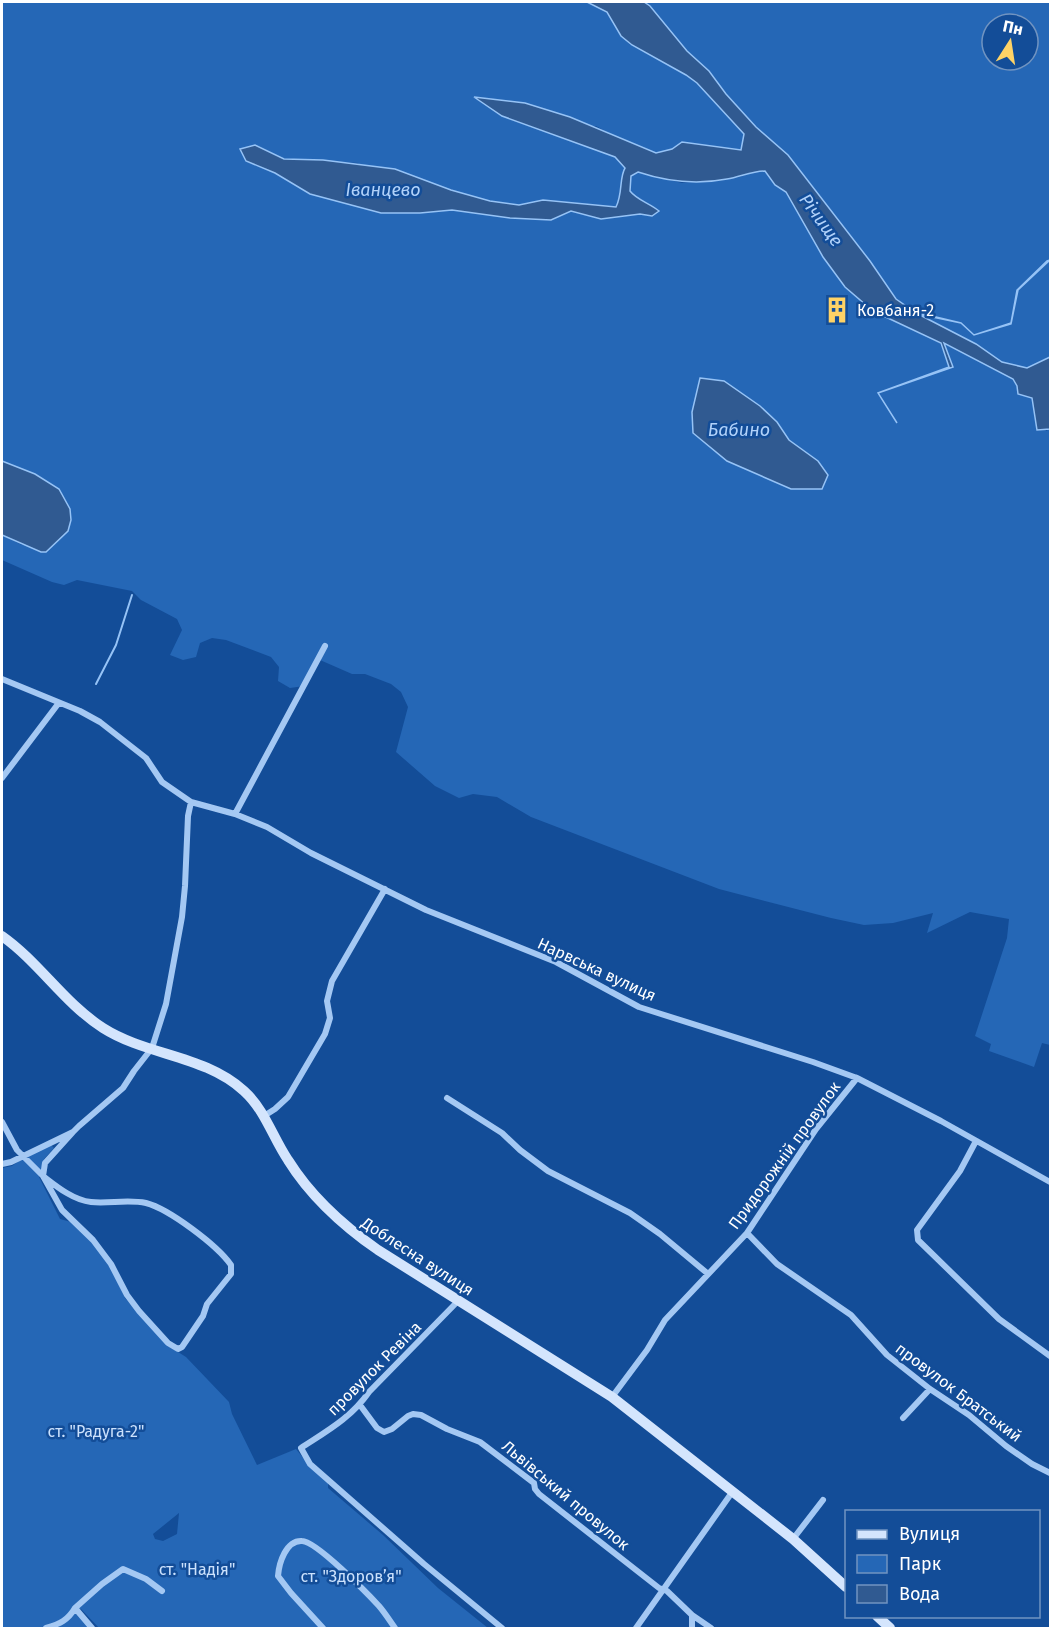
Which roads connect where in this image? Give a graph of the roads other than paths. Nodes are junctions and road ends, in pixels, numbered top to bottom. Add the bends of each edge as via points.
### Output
1 (326, 646) dead end
2 (2, 679) edge
3 (58, 704) junction
4 (2, 778) edge
5 (190, 802) junction
6 (235, 814) junction
7 (385, 889) junction
8 (2, 936) edge
9 (152, 1048) junction
10 (857, 1078) junction
11 (447, 1098) dead end
12 (264, 1116) junction
13 (2, 1122) edge
14 (73, 1132) junction
15 (976, 1141) junction
16 (22, 1155) junction
17 (2, 1164) edge
18 (42, 1176) junction
19 (1050, 1182) edge
20 (747, 1233) junction
21 (707, 1273) junction
22 (459, 1300) junction
23 (1050, 1356) edge
24 (930, 1389) junction
25 (612, 1397) junction
26 (360, 1405) junction
27 (903, 1418) dead end
28 (1050, 1473) edge
29 (733, 1491) junction
30 (823, 1500) dead end
31 (793, 1539) junction
32 (845, 1586) edge
33 (664, 1590) junction
34 (162, 1591) dead end
35 (75, 1608) junction
36 (692, 1615) junction
37 (878, 1618) edge
38 (46, 1629) edge
39 (92, 1629) edge
40 (323, 1629) edge
41 (395, 1629) edge
42 (502, 1629) edge
43 (636, 1629) edge
44 (692, 1629) edge
45 (711, 1629) edge
46 (890, 1629) edge

1 - 6 street
2 - 3 street, Нарвська вулиця
3 - 4 street
3 - 5 street, Нарвська вулиця via 80,711 123,738 146,758 162,782
5 - 6 street, Нарвська вулиця
5 - 9 street via 182,917 166,1004
6 - 7 street, Нарвська вулиця
7 - 10 street, Нарвська вулиця via 426,910 556,962 639,1007
7 - 12 street via 332,981 325,1034 288,1097
8 - 9 street, Доблесна вулиця via 103,1028
9 - 12 street, Доблесна вулиця via 229,1078
9 - 14 street via 123,1088
10 - 15 street, Нарвська вулиця
10 - 20 street, Придорожній провулок via 816,1129
11 - 21 street via 502,1133 548,1171 630,1213
12 - 22 street, Доблесна вулиця via 287,1160 325,1208 378,1250
13 - 16 street
14 - 16 street
14 - 18 street via 45,1163
15 - 19 street, Нарвська вулиця
15 - 23 street via 960,1171 917,1230 918,1240 999,1319
16 - 17 street
16 - 18 street
18 - 18 street via 62,1210 111,1264 140,1311 168,1343 178,1349 182,1347 207,1304 231,1274 228,1261 188,1225 147,1203 82,1200
20 - 21 street, Придорожній провулок
20 - 24 street, провулок Братський via 777,1264 851,1316 887,1355
21 - 25 street, Придорожній провулок via 665,1320
22 - 25 street, Доблесна вулиця
22 - 26 street, провулок Ревіна
24 - 27 street
24 - 28 street, провулок Братський via 1005,1446
25 - 29 street, Доблесна вулиця
26 - 33 street, Львівський провулок via 384,1432 413,1414 480,1442 534,1483 539,1494 560,1511
26 - 42 street, провулок Ревіна via 301,1448 310,1464
29 - 31 street, Доблесна вулиця
29 - 33 street
30 - 31 street
31 - 32 street, Доблесна вулиця
33 - 36 street, Львівський провулок
33 - 43 street
34 - 35 street via 123,1569
35 - 38 street via 70,1617
35 - 39 street
36 - 44 street
36 - 45 street, Львівський провулок
37 - 46 street
40 - 41 street via 278,1576 284,1553 300,1541 328,1558 358,1585

